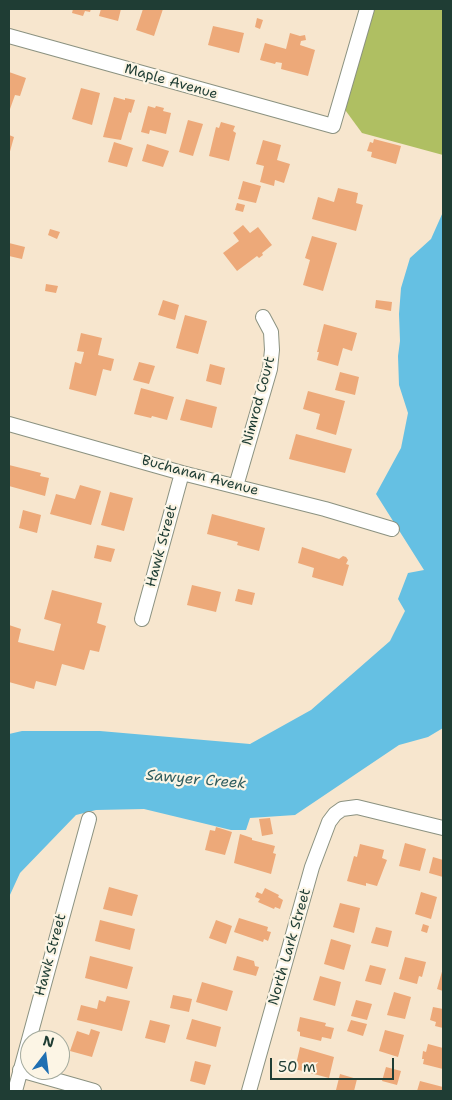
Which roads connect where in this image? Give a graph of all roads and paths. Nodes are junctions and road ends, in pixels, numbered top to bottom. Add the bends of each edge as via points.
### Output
1 (367, 9) edge
2 (9, 36) edge
3 (264, 317) dead end
4 (9, 424) edge
5 (182, 472) junction
6 (236, 486) junction
7 (392, 529) dead end
8 (142, 620) dead end
9 (89, 819) dead end
10 (443, 828) edge
11 (31, 1030) edge
12 (20, 1070) edge
13 (55, 1080) edge
14 (15, 1091) edge
15 (94, 1091) edge
16 (249, 1091) edge

1 - 2 street, Maple Avenue via 333,126
3 - 6 street, Nimrod Court via 271,332 270,368
4 - 5 street, Buchanan Avenue
5 - 6 street, Buchanan Avenue
5 - 8 street, Hawk Street
6 - 7 street, Buchanan Avenue
9 - 11 street, Hawk Street
10 - 16 street, North Lark Street via 357,807 342,809 329,822 312,866
12 - 14 street, Hawk Street
13 - 15 street

